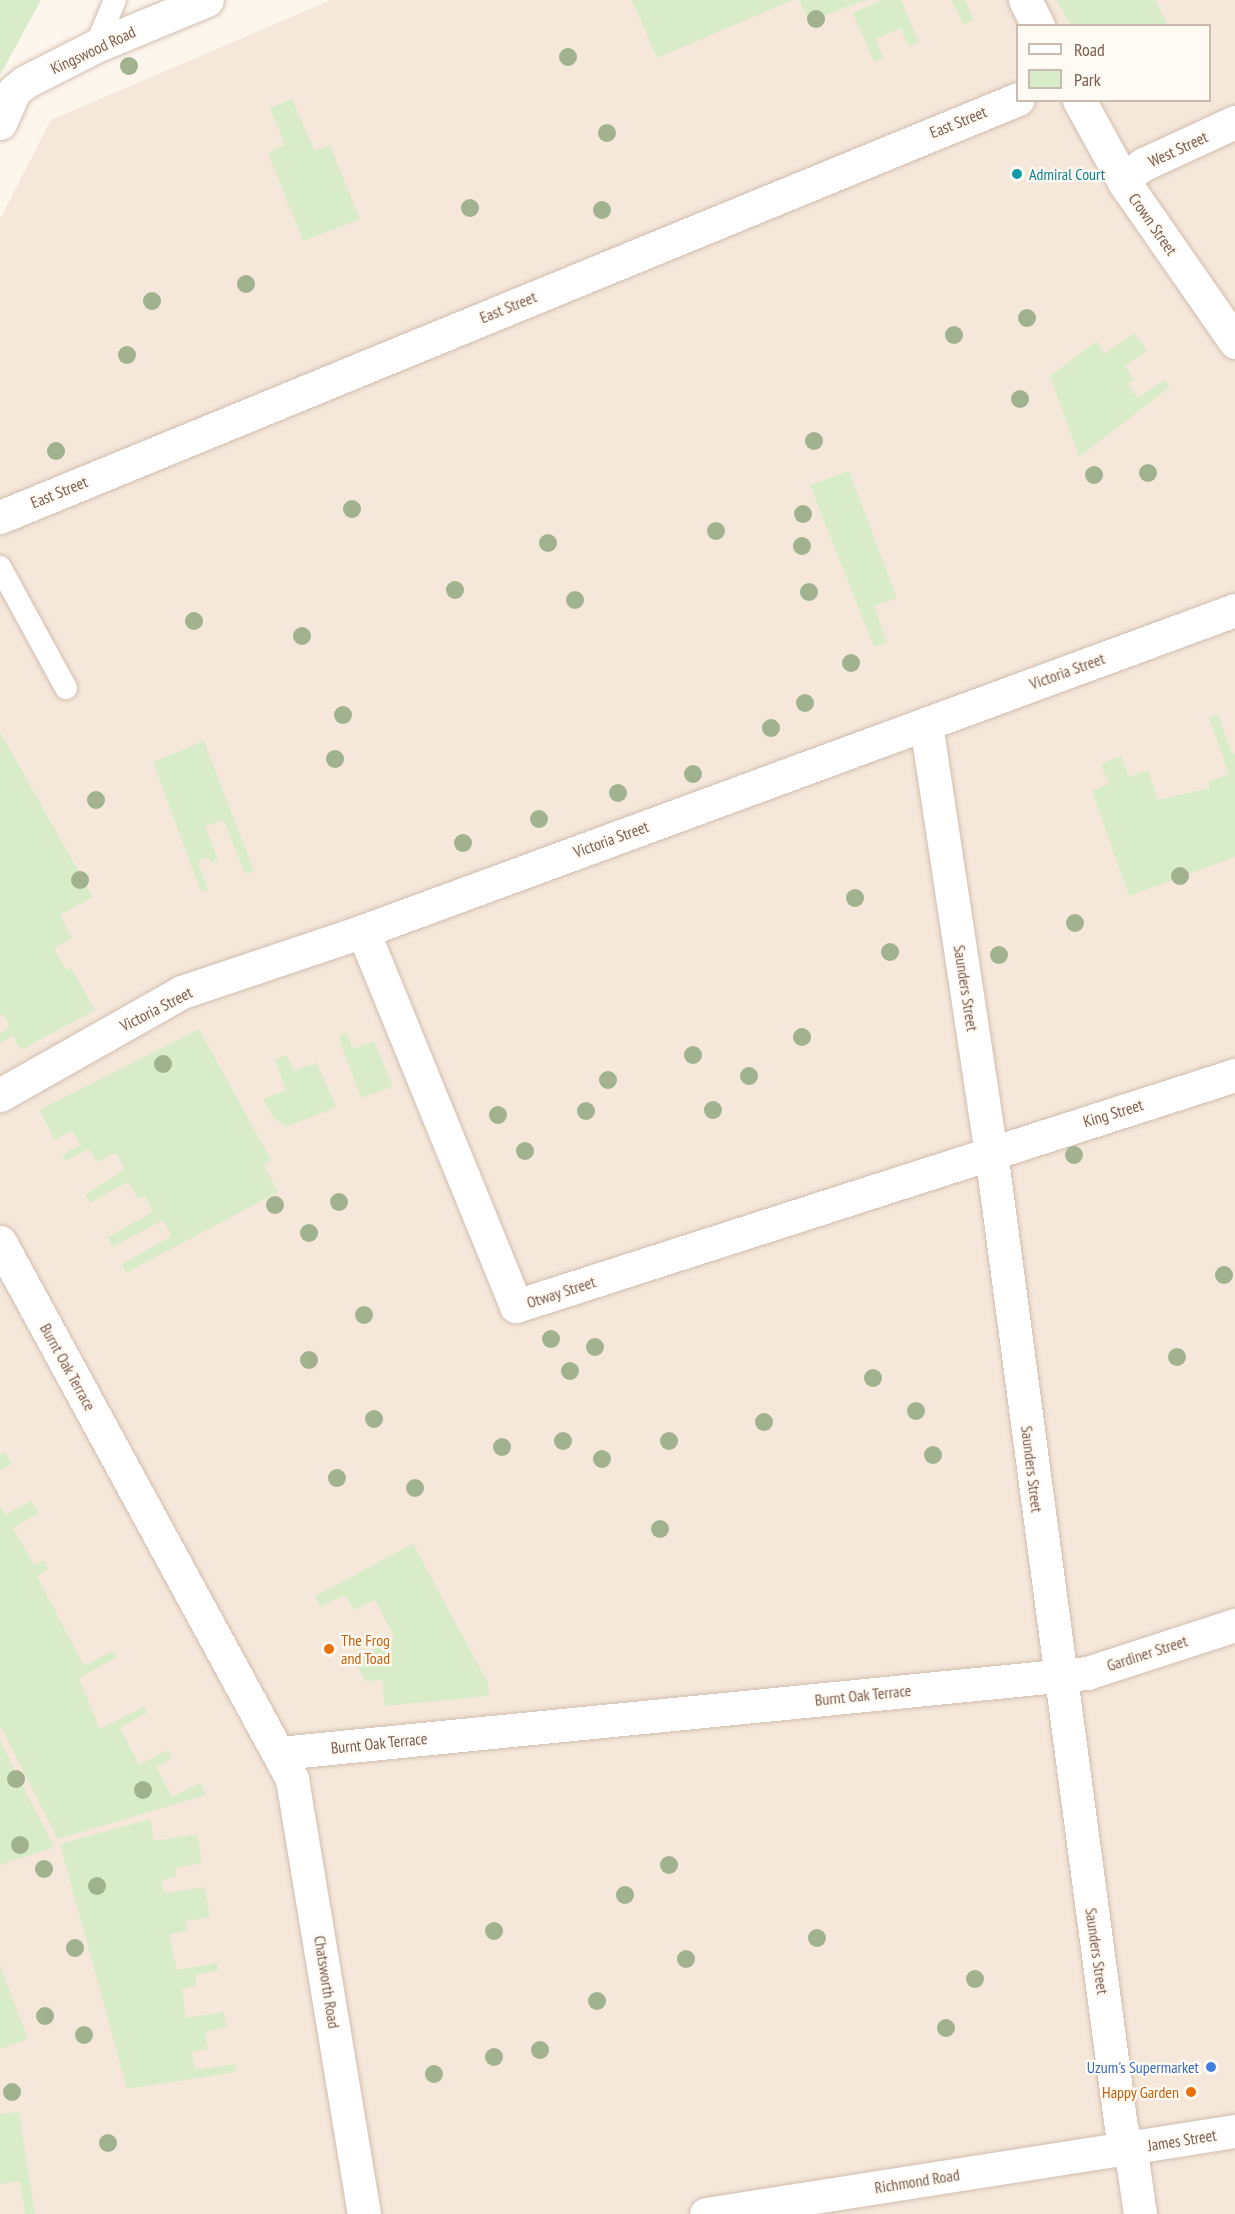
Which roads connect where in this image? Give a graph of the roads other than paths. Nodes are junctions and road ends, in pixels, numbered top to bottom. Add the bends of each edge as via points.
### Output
1 (115, 0) edge
2 (207, 0) edge
3 (1025, 0) edge
4 (1037, 24) edge
5 (96, 46) junction
6 (1016, 99) edge
7 (1080, 102) edge
8 (0, 123) edge
9 (1235, 123) edge
10 (1123, 179) junction
11 (1235, 342) edge
12 (0, 517) edge
13 (0, 567) edge
14 (1235, 609) edge
15 (66, 688) dead end
16 (926, 724) junction
17 (363, 931) junction
18 (1235, 1075) edge
19 (0, 1095) edge
20 (991, 1152) junction
21 (0, 1242) edge
22 (1235, 1625) edge
23 (1059, 1676) junction
24 (280, 1753) junction
25 (1235, 2131) edge
26 (1129, 2148) junction
27 (364, 2214) edge
28 (706, 2214) edge
29 (1140, 2214) edge

1 - 5 lane
2 - 5 street, Kingswood Road
3 - 4 street
5 - 8 street, Kingswood Road via 25,82 14,91
6 - 12 street, East Street
7 - 10 street, Crown Street
9 - 10 street, West Street via 1144,164
10 - 11 street, Crown Street
13 - 15 lane
14 - 16 street, Victoria Street
16 - 17 street, Victoria Street
16 - 20 street, Saunders Street
17 - 19 street, Victoria Street via 182,992
17 - 20 street, Otway Street via 516,1306 957,1167
18 - 20 street, King Street
20 - 23 street, Saunders Street
21 - 24 street, Burnt Oak Terrace
22 - 23 street, Gardiner Street via 1087,1673
23 - 24 street, Burnt Oak Terrace
23 - 26 street, Saunders Street via 1121,2127
24 - 27 street, Chatsworth Road via 300,1810
25 - 26 street, James Street
26 - 28 street, Richmond Road
26 - 29 street, Saunders Street

